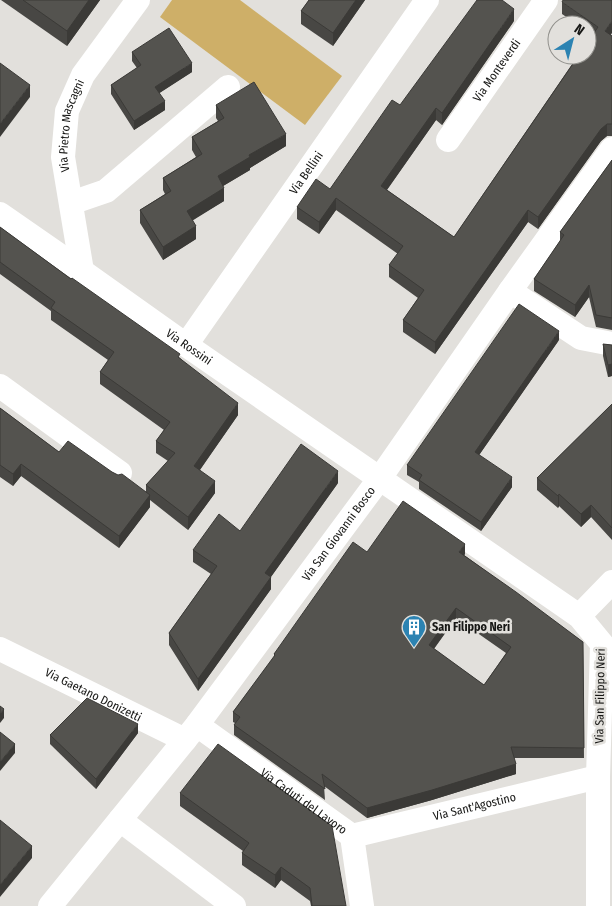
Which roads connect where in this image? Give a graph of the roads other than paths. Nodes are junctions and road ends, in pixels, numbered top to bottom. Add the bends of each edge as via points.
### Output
1 (138, 0) edge
2 (427, 0) edge
3 (546, 0) edge
4 (228, 87) dead end
5 (448, 140) dead end
6 (612, 150) edge
7 (71, 203) junction
8 (0, 214) edge
9 (82, 271) junction
10 (510, 291) junction
11 (612, 344) edge
12 (186, 345) junction
13 (0, 386) edge
14 (120, 473) edge
15 (380, 478) junction
16 (612, 582) edge
17 (579, 616) junction
18 (0, 649) edge
19 (191, 733) junction
20 (603, 767) edge
21 (120, 820) junction
22 (352, 836) junction
23 (605, 845) edge
24 (50, 906) edge
25 (234, 906) edge
26 (362, 906) edge
27 (598, 906) edge

1 - 7 street, Via Pietro Mascagni via 83,75 67,111 63,157
2 - 12 street, Via Bellini
3 - 5 street, Via Monteverdi
4 - 7 street via 106,191
6 - 10 street, Via San Giovanni Bosco
7 - 9 street, Via Pietro Mascagni
8 - 9 street, Via Rossini
9 - 12 street, Via Rossini
10 - 11 street via 581,338
10 - 15 street, Via San Giovanni Bosco
12 - 15 street, Via Rossini
13 - 14 street
15 - 17 street, Via San Filippo Neri
15 - 19 street, Via San Giovanni Bosco
16 - 17 street
17 - 20 street, Via San Filippo Neri via 602,644
18 - 19 street, Via Gaetano Donizetti
19 - 21 street, Via San Giovanni Bosco
19 - 22 street, Via Caduti del Lavoro
20 - 22 street, Via Sant'Agostino
20 - 23 street, Via San Filippo Neri
21 - 24 street, Via San Giovanni Bosco
21 - 25 street
22 - 26 street, Via Caduti del Lavoro
23 - 27 street, Via San Filippo Neri

